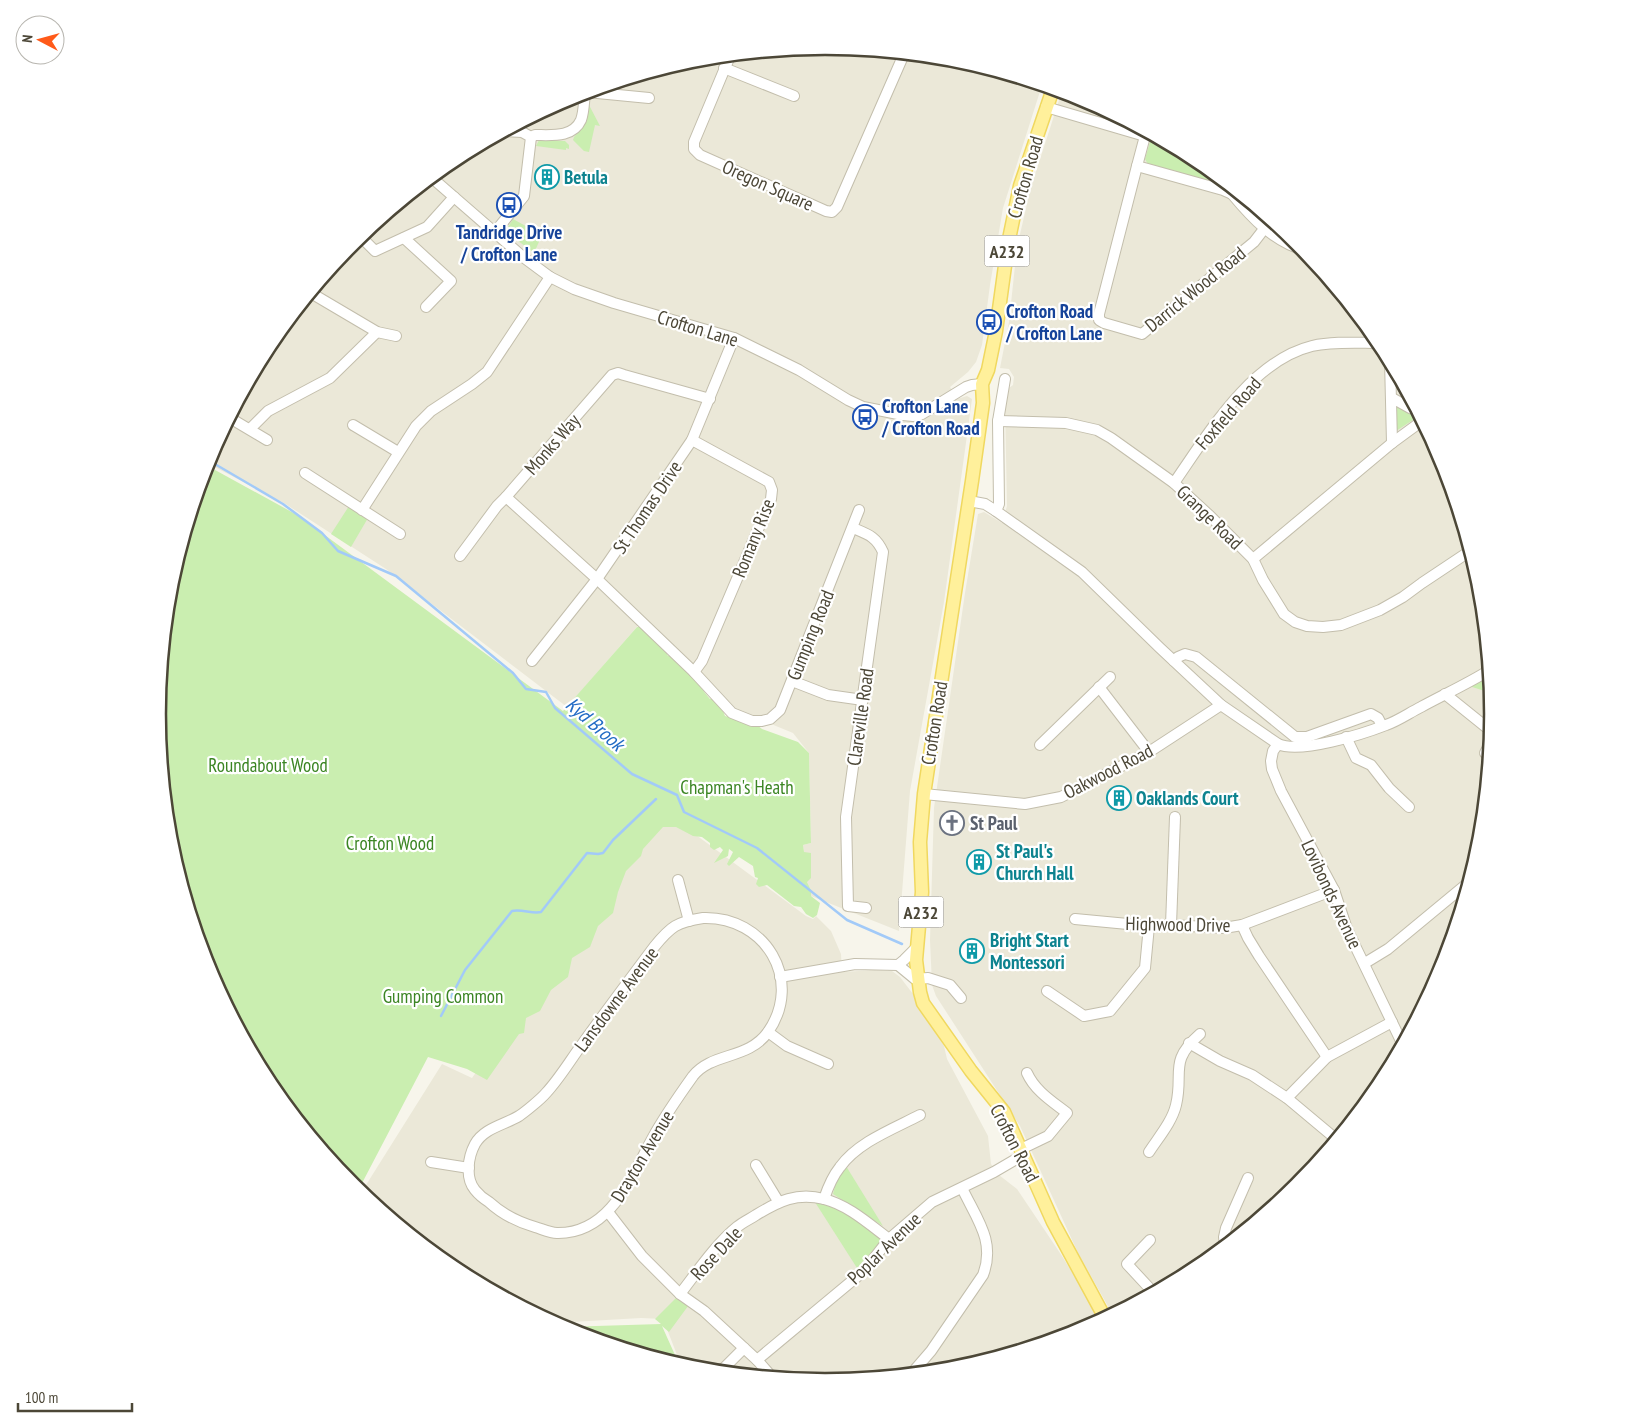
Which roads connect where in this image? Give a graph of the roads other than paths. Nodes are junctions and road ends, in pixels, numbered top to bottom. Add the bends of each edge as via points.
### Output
1 (901, 60) edge
2 (726, 63) edge
3 (724, 68) junction
4 (603, 94) edge
5 (1051, 95) edge
6 (794, 96) dead end
7 (649, 98) dead end
8 (584, 101) edge
9 (1046, 106) junction
10 (1128, 129) edge
11 (517, 132) edge
12 (531, 137) junction
13 (1144, 137) edge
14 (1137, 166) junction
15 (437, 182) edge
16 (1226, 191) edge
17 (454, 198) junction
18 (1242, 204) edge
19 (1264, 229) junction
20 (495, 232) junction
21 (404, 238) junction
22 (1282, 240) edge
23 (366, 242) edge
24 (550, 277) junction
25 (316, 296) edge
26 (426, 307) dead end
27 (377, 332) junction
28 (396, 336) dead end
29 (734, 338) junction
30 (1370, 343) edge
31 (1391, 377) edge
32 (1005, 379) dead end
33 (982, 384) junction
34 (1392, 398) junction
35 (710, 399) junction
36 (1407, 407) edge
37 (235, 421) edge
38 (998, 421) junction
39 (353, 425) dead end
40 (1417, 425) edge
41 (250, 429) junction
42 (267, 440) dead end
43 (692, 440) junction
44 (1392, 443) junction
45 (398, 452) junction
46 (305, 473) dead end
47 (1174, 483) junction
48 (506, 497) junction
49 (969, 501) junction
50 (362, 510) junction
51 (860, 510) dead end
52 (996, 511) junction
53 (853, 528) junction
54 (400, 534) dead end
55 (1464, 555) edge
56 (460, 556) dead end
57 (1253, 559) junction
58 (597, 579) junction
59 (532, 661) dead end
60 (1174, 661) junction
61 (694, 672) junction
62 (1483, 673) edge
63 (1110, 677) dead end
64 (792, 681) junction
65 (1099, 688) junction
66 (1445, 694) junction
67 (863, 700) junction
68 (1221, 704) junction
69 (1484, 725) edge
70 (1382, 726) junction
71 (1346, 737) junction
72 (1278, 744) junction
73 (1040, 746) dead end
74 (1149, 752) junction
75 (924, 794) junction
76 (1409, 807) dead end
77 (1175, 817) dead end
78 (678, 880) dead end
79 (1461, 889) edge
80 (1334, 890) junction
81 (866, 908) dead end
82 (1075, 919) dead end
83 (689, 921) junction
84 (1171, 925) junction
85 (1242, 925) junction
86 (1149, 926) junction
87 (918, 946) junction
88 (1365, 963) junction
89 (898, 965) junction
90 (780, 977) junction
91 (918, 979) junction
92 (1047, 991) dead end
93 (961, 998) dead end
94 (1392, 1022) junction
95 (768, 1032) junction
96 (1200, 1034) dead end
97 (1399, 1037) edge
98 (1189, 1043) junction
99 (1327, 1057) junction
100 (828, 1064) dead end
101 (1027, 1073) dead end
102 (1287, 1098) junction
103 (920, 1115) dead end
104 (1331, 1135) edge
105 (1022, 1152) junction
106 (1149, 1152) dead end
107 (431, 1162) dead end
108 (756, 1165) dead end
109 (469, 1168) junction
110 (1248, 1178) dead end
111 (962, 1188) junction
112 (824, 1199) junction
113 (778, 1202) junction
114 (608, 1212) junction
115 (1224, 1238) edge
116 (889, 1239) junction
117 (1150, 1240) dead end
118 (1149, 1288) edge
119 (680, 1294) junction
120 (1102, 1312) edge
121 (744, 1348) junction
122 (757, 1360) junction
123 (727, 1365) edge
124 (919, 1366) edge
125 (767, 1370) edge

1 - 3 street, Oregon Square via 832,212 700,155 694,149
2 - 3 street, Oregon Square
3 - 6 street
4 - 7 street
5 - 9 main road, Crofton Road / A232
8 - 12 street via 581,120 575,128 565,134
9 - 10 street
9 - 33 main road, Crofton Road / A232 via 1016,200 994,341
11 - 12 street
12 - 20 street via 524,196
13 - 14 street
14 - 16 street
14 - 19 street, Darrick Wood Road via 1099,314 1099,320 1104,323 1142,334 1254,242
15 - 17 street, Crofton Lane
17 - 20 street, Crofton Lane
17 - 21 street via 427,228
18 - 19 street
19 - 22 street
20 - 24 street, Crofton Lane
21 - 23 street via 375,251
21 - 26 street via 451,281
24 - 29 street, Crofton Lane via 591,296
24 - 45 street via 487,372 422,418
25 - 27 street
27 - 28 street
27 - 41 street via 330,378 268,411
29 - 33 street, Crofton Lane via 799,370 848,400 864,407 903,415 922,414 966,387
29 - 35 street, St Thomas Drive
30 - 47 street, Foxfield Road via 1321,345 1285,356 1257,377 1230,405
31 - 34 street
32 - 38 street
33 - 49 main road, Crofton Road / A232 via 983,403
34 - 36 street
34 - 44 street
35 - 43 street, St Thomas Drive
35 - 48 street, Monks Way via 624,374 612,375
37 - 41 street
38 - 47 street, Grange Road via 1066,423 1097,430
38 - 52 street via 999,504
39 - 45 street
40 - 44 street
41 - 42 street
43 - 58 street, St Thomas Drive
43 - 61 street, Romany Rise via 768,482 772,490 772,499 702,661
44 - 57 street
45 - 50 street
46 - 50 street
47 - 57 street, Grange Road
48 - 56 street, Monks Way
48 - 58 street
49 - 52 street via 985,504
49 - 75 main road, Crofton Road / A232
50 - 54 street
51 - 53 street, Gumping Road
52 - 60 street via 1082,572
53 - 64 street, Gumping Road
53 - 67 street, Clareville Road via 872,537 883,552
55 - 57 street, Grange Road via 1380,610 1341,625 1323,627 1307,626 1284,614
58 - 59 street, St Thomas Drive
58 - 61 street
60 - 68 street
60 - 70 street via 1185,654 1196,657 1296,737 1307,737 1371,714
61 - 64 street, Gumping Road via 732,713 752,721 770,719 780,710
62 - 66 street
63 - 65 street
64 - 67 street via 828,695
65 - 73 street
65 - 74 street
66 - 69 street
66 - 70 street
67 - 81 street, Clareville Road via 846,817 848,906
68 - 72 street
68 - 74 street, Oakwood Road
70 - 71 street
71 - 72 street via 1295,746
71 - 76 street via 1356,758 1370,765
72 - 80 street, Lovibonds Avenue via 1272,751 1272,769
74 - 75 street, Oakwood Road via 1061,797 1026,804
75 - 87 main road, Crofton Road / A232
77 - 84 street
78 - 83 street
79 - 88 street via 1388,949
80 - 85 street, Highwood Drive
80 - 88 street, Lovibonds Avenue via 1347,929
82 - 86 street, Highwood Drive
83 - 90 street, Lansdowne Avenue via 718,918 752,930 772,952
83 - 109 street, Lansdowne Avenue via 668,931 654,946 545,1094 520,1115 481,1135 470,1155
84 - 85 street, Highwood Drive via 1224,928
84 - 86 street, Highwood Drive
85 - 99 street
86 - 92 street via 1145,968 1110,1011 1084,1016
87 - 89 street
87 - 91 main road, Crofton Road / A232
88 - 94 street, Lovibonds Avenue
89 - 90 street via 855,964
89 - 91 street via 912,978
90 - 95 street, Drayton Avenue via 781,1001
91 - 93 street via 928,978 950,985
91 - 105 main road, Crofton Road / A232 via 923,1003 1004,1112
94 - 97 street, Lovibonds Avenue
94 - 99 street
95 - 100 street via 787,1046
95 - 114 street, Drayton Avenue via 749,1049 709,1063 699,1070 673,1103 622,1194
96 - 98 street
98 - 102 street via 1252,1075
98 - 106 street via 1181,1055 1176,1107
99 - 102 street
101 - 105 street, Poplar Avenue via 1038,1090 1068,1113 1048,1136
102 - 104 street
103 - 112 street via 852,1154 831,1181
105 - 111 street, Poplar Avenue
105 - 120 main road, Crofton Road / A232 via 1058,1230
107 - 109 street
108 - 113 street
109 - 114 street, Drayton Avenue via 474,1189 509,1217 530,1226 554,1233 571,1232 587,1227
110 - 115 street
111 - 116 street, Poplar Avenue via 932,1202
111 - 124 street via 986,1240 987,1264 931,1352
112 - 113 street, Rose Dale via 810,1196
112 - 116 street, Rose Dale via 839,1204
113 - 119 street, Rose Dale via 737,1227
114 - 119 street via 642,1256
116 - 122 street, Poplar Avenue via 864,1271
117 - 118 street via 1127,1264
119 - 121 street
121 - 122 street
121 - 123 street
122 - 125 street

